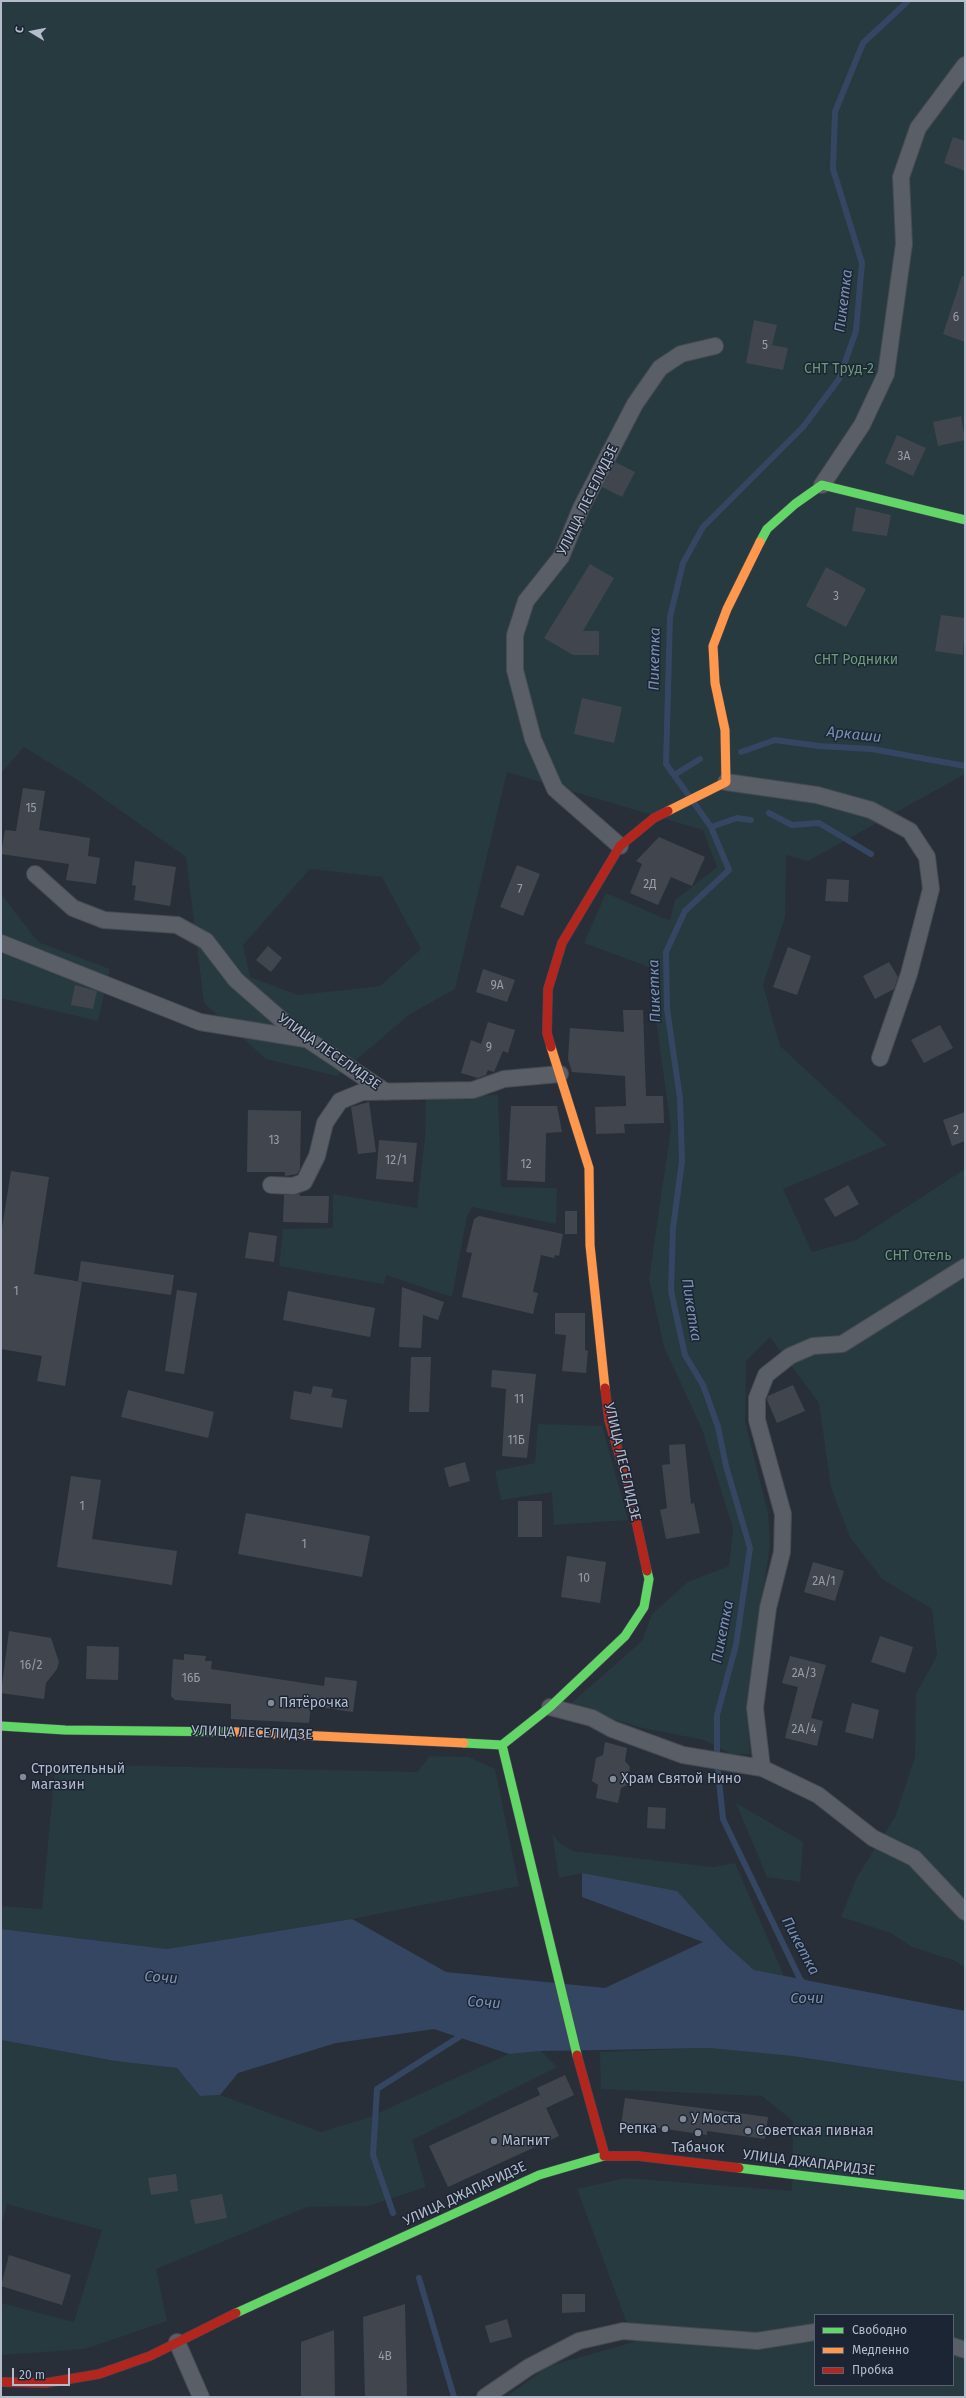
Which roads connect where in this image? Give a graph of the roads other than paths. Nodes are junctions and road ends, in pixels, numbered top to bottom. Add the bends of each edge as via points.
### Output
1 (965, 65) edge
2 (715, 346) dead end
3 (822, 485) junction
4 (965, 520) edge
5 (726, 782) junction
6 (620, 846) junction
7 (35, 874) dead end
8 (1, 943) edge
9 (309, 1040) junction
10 (880, 1058) dead end
11 (560, 1074) junction
12 (386, 1092) junction
13 (271, 1185) dead end
14 (965, 1267) edge
15 (550, 1707) junction
16 (1, 1726) edge
17 (502, 1745) junction
18 (762, 1768) junction
19 (965, 1912) edge
20 (605, 2156) junction
21 (965, 2195) edge
22 (814, 2332) edge
23 (177, 2342) junction
24 (954, 2346) edge
25 (965, 2350) edge
26 (1, 2382) edge
27 (201, 2397) edge
28 (485, 2397) edge

1 - 3 street via 918,128 901,177 904,244 886,374 862,425
2 - 6 street, УЛИЦА ЛЕСЕЛИДЗЕ via 681,354 660,368 635,404 581,508 561,557 526,601 515,635 515,670 533,739 555,789
3 - 4 street
3 - 5 street via 795,504 767,529 727,609 713,646 716,683 725,730
5 - 6 street, УЛИЦА ЛЕСЕЛИДЗЕ via 654,818
5 - 10 street via 818,795 871,810 910,832 927,857 931,889 909,974
6 - 11 street, УЛИЦА ЛЕСЕЛИДЗЕ via 562,943 548,989 547,1033
7 - 9 street, УЛИЦА ЛЕСЕЛИДЗЕ via 73,908 104,920 178,925 206,941 236,980 292,1029
8 - 9 street via 200,1022
9 - 12 street, УЛИЦА ЛЕСЕЛИДЗЕ
11 - 12 street, УЛИЦА ЛЕСЕЛИДЗЕ via 504,1079 473,1090
11 - 15 street, УЛИЦА ЛЕСЕЛИДЗЕ via 588,1168 590,1245 609,1420 628,1484 649,1579 644,1607 625,1636
12 - 13 street, УЛИЦА ЛЕСЕЛИДЗЕ via 362,1092 340,1100 324,1123 317,1156 304,1182 293,1186
14 - 18 street via 842,1344 814,1346 790,1356 766,1375 757,1398 757,1420 783,1514 782,1552 768,1608 755,1708
15 - 17 street, УЛИЦА ЛЕСЕЛИДЗЕ
15 - 18 street via 592,1718 612,1729 683,1755
16 - 17 street, УЛИЦА ЛЕСЕЛИДЗЕ via 65,1730 226,1731
17 - 20 street via 578,2058
18 - 19 street via 818,1795 873,1838 914,1858
20 - 21 street, УЛИЦА ДЖАПАРИДЗЕ via 638,2156
20 - 23 street, УЛИЦА ДЖАПАРИДЗЕ via 538,2175
22 - 28 street via 757,2341 623,2331 579,2341 529,2367
23 - 26 street, УЛИЦА ДЖАПАРИДЗЕ via 150,2356 99,2374 46,2383
23 - 27 street
24 - 25 street

